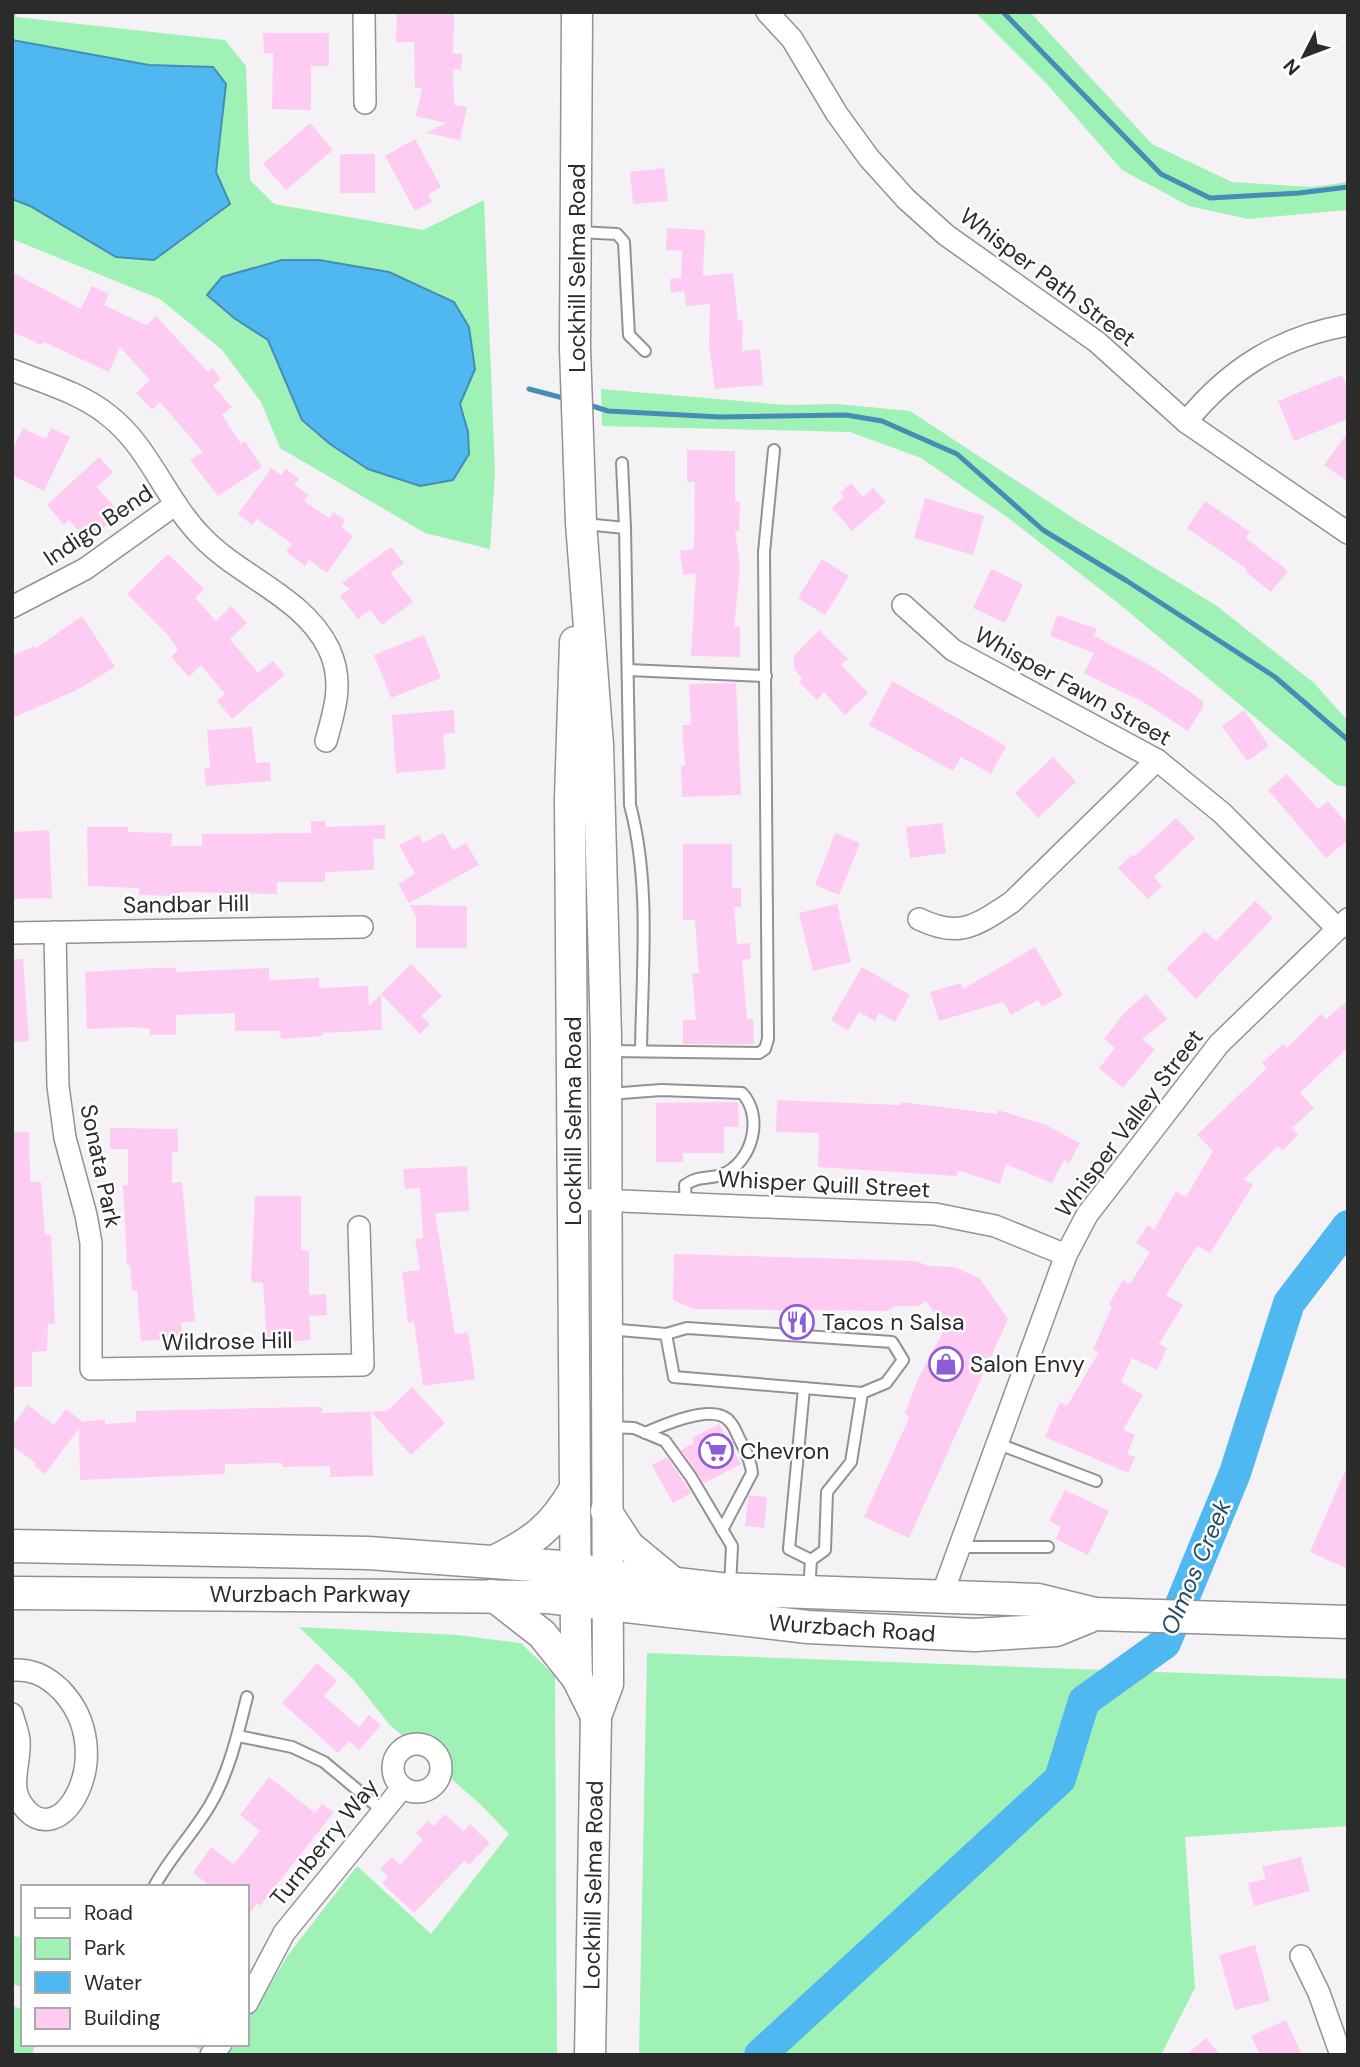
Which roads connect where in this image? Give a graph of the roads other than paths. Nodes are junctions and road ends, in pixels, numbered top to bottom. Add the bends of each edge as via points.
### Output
1 (364, 12) edge
2 (577, 12) edge
3 (766, 12) edge
4 (365, 103) dead end
5 (578, 232) junction
6 (1348, 325) edge
7 (645, 351) dead end
8 (12, 370) edge
9 (1186, 422) junction
10 (774, 450) dead end
11 (622, 463) dead end
12 (176, 504) junction
13 (581, 523) junction
14 (625, 528) junction
15 (1348, 533) edge
16 (903, 605) dead end
17 (12, 607) edge
18 (628, 670) junction
19 (766, 676) junction
20 (326, 741) dead end
21 (1157, 760) junction
22 (919, 919) dead end
23 (1343, 924) edge
24 (362, 927) dead end
25 (55, 932) junction
26 (12, 933) edge
27 (573, 1038) junction
28 (606, 1044) junction
29 (641, 1050) junction
30 (606, 1094) junction
31 (574, 1199) junction
32 (608, 1201) junction
33 (686, 1204) junction
34 (359, 1227) dead end
35 (1066, 1255) junction
36 (574, 1325) junction
37 (607, 1329) junction
38 (666, 1334) junction
39 (92, 1369) joint
40 (804, 1388) junction
41 (862, 1393) junction
42 (606, 1427) junction
43 (645, 1433) junction
44 (996, 1443) junction
45 (1096, 1481) dead end
46 (573, 1490) junction
47 (606, 1511) junction
48 (722, 1530) junction
49 (12, 1546) edge
50 (957, 1547) junction
51 (1048, 1547) dead end
52 (494, 1560) junction
53 (811, 1560) junction
54 (575, 1583) junction
55 (675, 1584) junction
56 (730, 1590) junction
57 (607, 1591) junction
58 (12, 1593) edge
59 (809, 1593) junction
60 (492, 1595) junction
61 (942, 1595) junction
62 (1095, 1614) junction
63 (1348, 1622) edge
64 (831, 1628) junction
65 (1056, 1630) junction
66 (12, 1670) edge
67 (577, 1678) junction
68 (247, 1697) dead end
69 (12, 1714) edge
70 (596, 1716) junction
71 (238, 1736) junction
72 (402, 1788) dead end
73 (383, 1812) junction
74 (155, 1885) edge
75 (1301, 1956) dead end
76 (248, 2001) edge
77 (590, 2055) edge
78 (1341, 2055) edge

1 - 4 street
2 - 5 main road, Lockhill Selma Road
3 - 9 street, Whisper Path Street via 792,39 869,158 906,199 946,235 1097,342
5 - 7 lane via 617,234 624,242 629,335
5 - 13 main road, Lockhill Selma Road via 575,348
6 - 9 street via 1297,337 1237,369
8 - 12 street via 72,394 108,415 130,436
9 - 15 street, Whisper Path Street
10 - 19 lane via 764,552
11 - 14 lane
12 - 17 street, Indigo Bend via 85,569
12 - 20 street via 201,537 289,602 327,646 336,666 339,695
13 - 14 lane
13 - 27 main road, Lockhill Selma Road via 570,725
13 - 28 main road, Lockhill Selma Road via 598,745
14 - 18 lane
16 - 21 street, Whisper Fawn Street via 953,650
18 - 19 lane
18 - 29 lane via 630,805 642,877
19 - 29 lane via 765,1049 759,1053
21 - 22 street via 1004,908 963,929 940,929
21 - 23 street, Whisper Fawn Street
23 - 35 street, Whisper Valley Street via 1219,1044 1087,1216
24 - 25 street, Sandbar Hill
25 - 26 street, Sandbar Hill
25 - 39 street, Sonata Park via 58,1086 65,1138 91,1242
27 - 28 street
27 - 31 main road, Lockhill Selma Road
28 - 29 lane
28 - 30 main road, Lockhill Selma Road
30 - 32 main road, Lockhill Selma Road
30 - 33 lane via 714,1091 742,1093 751,1102 754,1130 746,1155 721,1175 693,1179 685,1185
31 - 32 street, Whisper Quill Street
31 - 36 main road, Lockhill Selma Road
32 - 33 street, Whisper Quill Street
32 - 37 main road, Lockhill Selma Road
33 - 35 street, Whisper Quill Street via 960,1217 1030,1238
34 - 39 street, Wildrose Hill via 363,1365
35 - 44 street, Whisper Valley Street
36 - 37 main road
36 - 46 main road, Lockhill Selma Road
37 - 38 lane
37 - 42 main road, Lockhill Selma Road
38 - 40 lane via 674,1377
38 - 41 lane via 687,1328 892,1342 903,1360 886,1383
40 - 41 lane
40 - 53 lane via 789,1549
41 - 53 lane via 851,1462 827,1492 825,1550
42 - 43 lane
42 - 47 main road, Lockhill Selma Road
43 - 48 lane via 665,1441
43 - 48 lane via 682,1418 713,1415 730,1421 752,1462 752,1473
44 - 45 lane
44 - 50 street, Whisper Valley Street
46 - 52 main road via 560,1514 543,1531
46 - 54 main road, Lockhill Selma Road
47 - 55 main road via 629,1546
47 - 57 main road, Lockhill Selma Road
48 - 56 lane via 732,1546
49 - 52 main road, Wurzbach Parkway
50 - 51 lane
50 - 61 street, Whisper Valley Street
52 - 54 main road, Wurzbach Parkway
53 - 59 lane
54 - 57 main road, Wurzbach Parkway
54 - 60 main road, Wurzbach Parkway
54 - 67 main road, Lockhill Selma Road
55 - 56 main road, Wurzbach Road
55 - 57 main road, Wurzbach Road
56 - 59 main road, Wurzbach Road
57 - 64 main road, Wurzbach Road
57 - 70 main road, Lockhill Selma Road via 608,1684
58 - 60 main road, Wurzbach Parkway
59 - 61 main road, Wurzbach Road
60 - 67 main road via 542,1634
61 - 62 main road, Wurzbach Road via 1038,1600
61 - 64 main road via 931,1611 854,1610
61 - 65 main road via 956,1610 1011,1614
62 - 63 main road, Wurzbach Road
62 - 65 main road, Wurzbach Road
64 - 65 main road, Wurzbach Road via 975,1635
66 - 69 street via 29,1669 49,1679 80,1716 88,1742 83,1779 77,1800 65,1812 50,1818 31,1815 17,1795 19,1739
67 - 70 main road, Lockhill Selma Road
68 - 71 lane
70 - 77 main road, Lockhill Selma Road
71 - 73 lane via 292,1746 324,1762
71 - 74 lane via 210,1805 172,1854
72 - 73 street, Turnberry Way
73 - 76 street, Turnberry Way via 284,1933
75 - 78 street via 1320,1993

